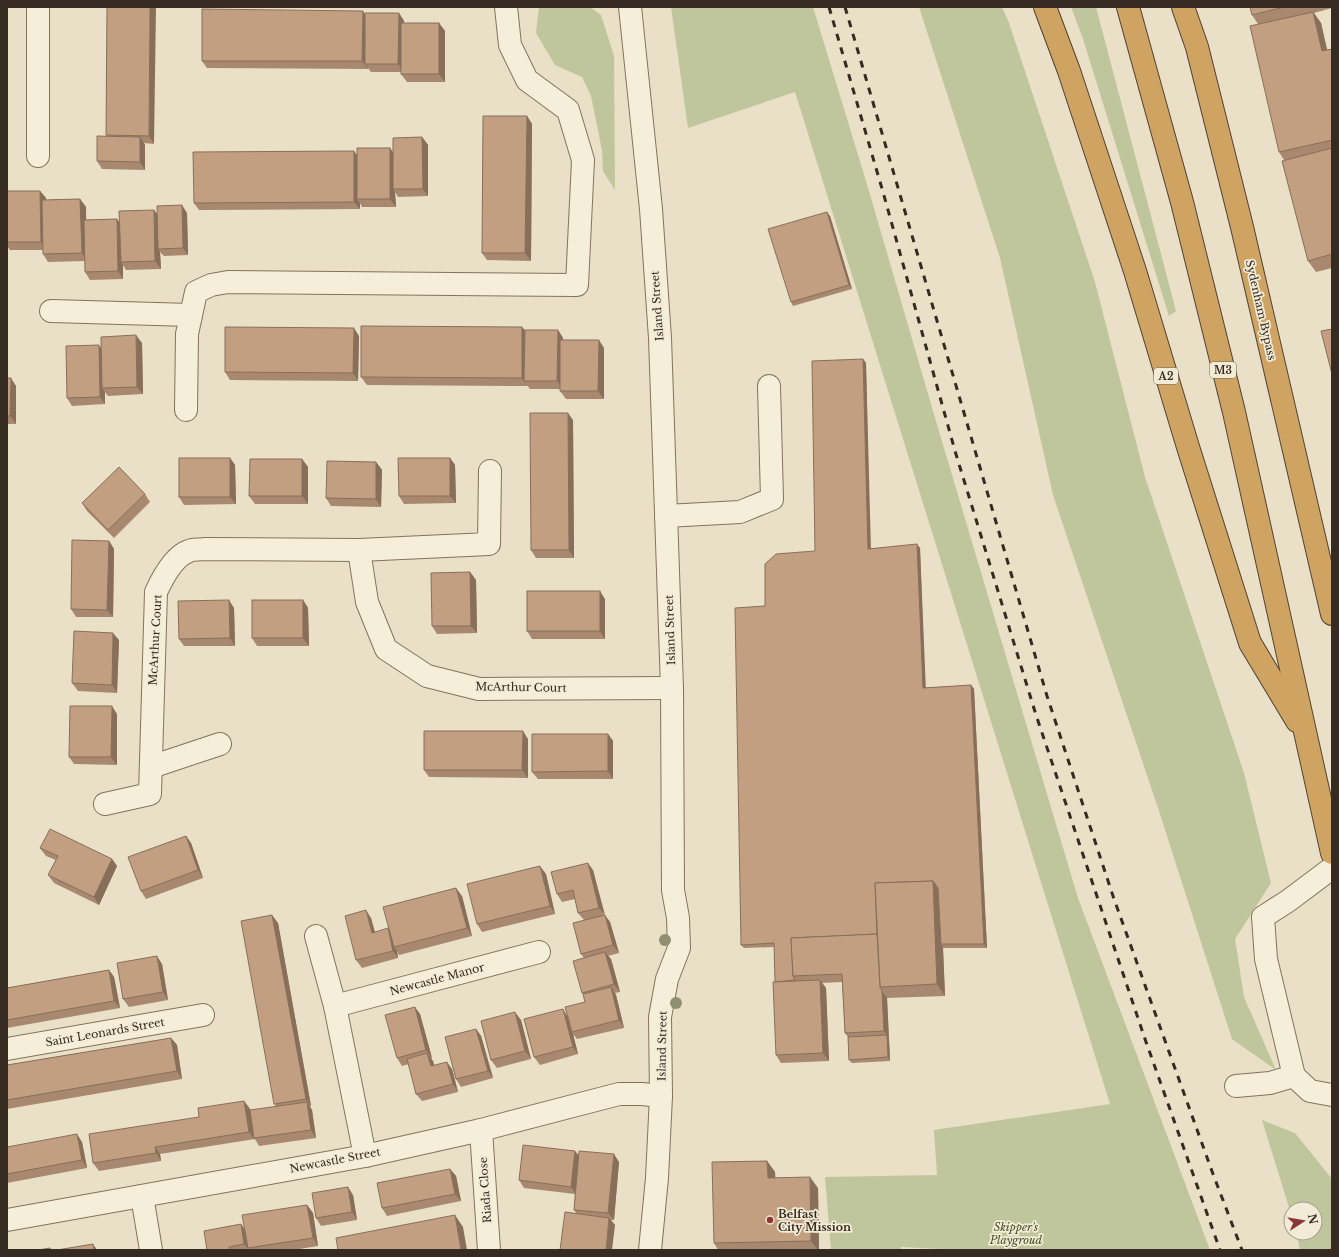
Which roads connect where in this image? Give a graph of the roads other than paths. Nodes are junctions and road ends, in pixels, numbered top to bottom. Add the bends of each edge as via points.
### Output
1 (38, 7) edge
2 (506, 7) edge
3 (630, 7) edge
4 (1045, 7) edge
5 (1128, 7) edge
6 (1183, 7) edge
7 (38, 156) dead end
8 (51, 311) dead end
9 (191, 315) junction
10 (769, 386) dead end
11 (186, 410) dead end
12 (490, 471) dead end
13 (666, 516) junction
14 (359, 550) junction
15 (1332, 614) edge
16 (672, 688) junction
17 (1306, 735) junction
18 (220, 744) dead end
19 (151, 767) junction
20 (105, 804) dead end
21 (1332, 853) edge
22 (1332, 868) edge
23 (316, 936) dead end
24 (539, 952) dead end
25 (335, 1006) junction
26 (203, 1015) dead end
27 (7, 1049) edge
28 (1294, 1076) junction
29 (1236, 1086) dead end
30 (1332, 1095) edge
31 (661, 1096) junction
32 (481, 1130) junction
33 (365, 1156) junction
34 (142, 1196) junction
35 (7, 1220) edge
36 (151, 1250) edge
37 (489, 1250) edge
38 (650, 1250) edge

1 - 7 street
2 - 9 street via 510,45 527,80 568,110 583,160 577,286 228,282 210,285 196,292
3 - 13 street, Island Street via 651,209 660,338
4 - 17 highway, A2 via 1069,71 1135,271 1250,643
5 - 17 highway, M3 via 1182,202 1234,412
6 - 15 highway, Sydenham Bypass via 1197,47 1242,227
8 - 9 street
9 - 11 street via 187,334
10 - 13 street via 772,499 740,512
12 - 14 street, McArthur Court via 489,544
13 - 16 street, Island Street
14 - 16 street, McArthur Court via 367,602 386,649 427,676 479,689
14 - 19 street, McArthur Court via 204,549 188,551 173,563 156,592
16 - 31 street, Island Street via 673,890 680,948 667,979 660,1016
17 - 21 highway, A2
18 - 19 street
19 - 20 street, McArthur Court via 150,794
22 - 28 street via 1288,902 1263,917 1266,959
23 - 25 street
24 - 25 street, Newcastle Manor
25 - 33 street
26 - 27 street, Saint Leonards Street
28 - 29 street via 1270,1083
28 - 30 street via 1310,1091
31 - 32 street, Newcastle Street via 619,1094
31 - 38 street, Island Street
32 - 33 street, Newcastle Street
32 - 37 street, Riada Close
33 - 34 street, Newcastle Street
34 - 35 street, Newcastle Street
34 - 36 street

